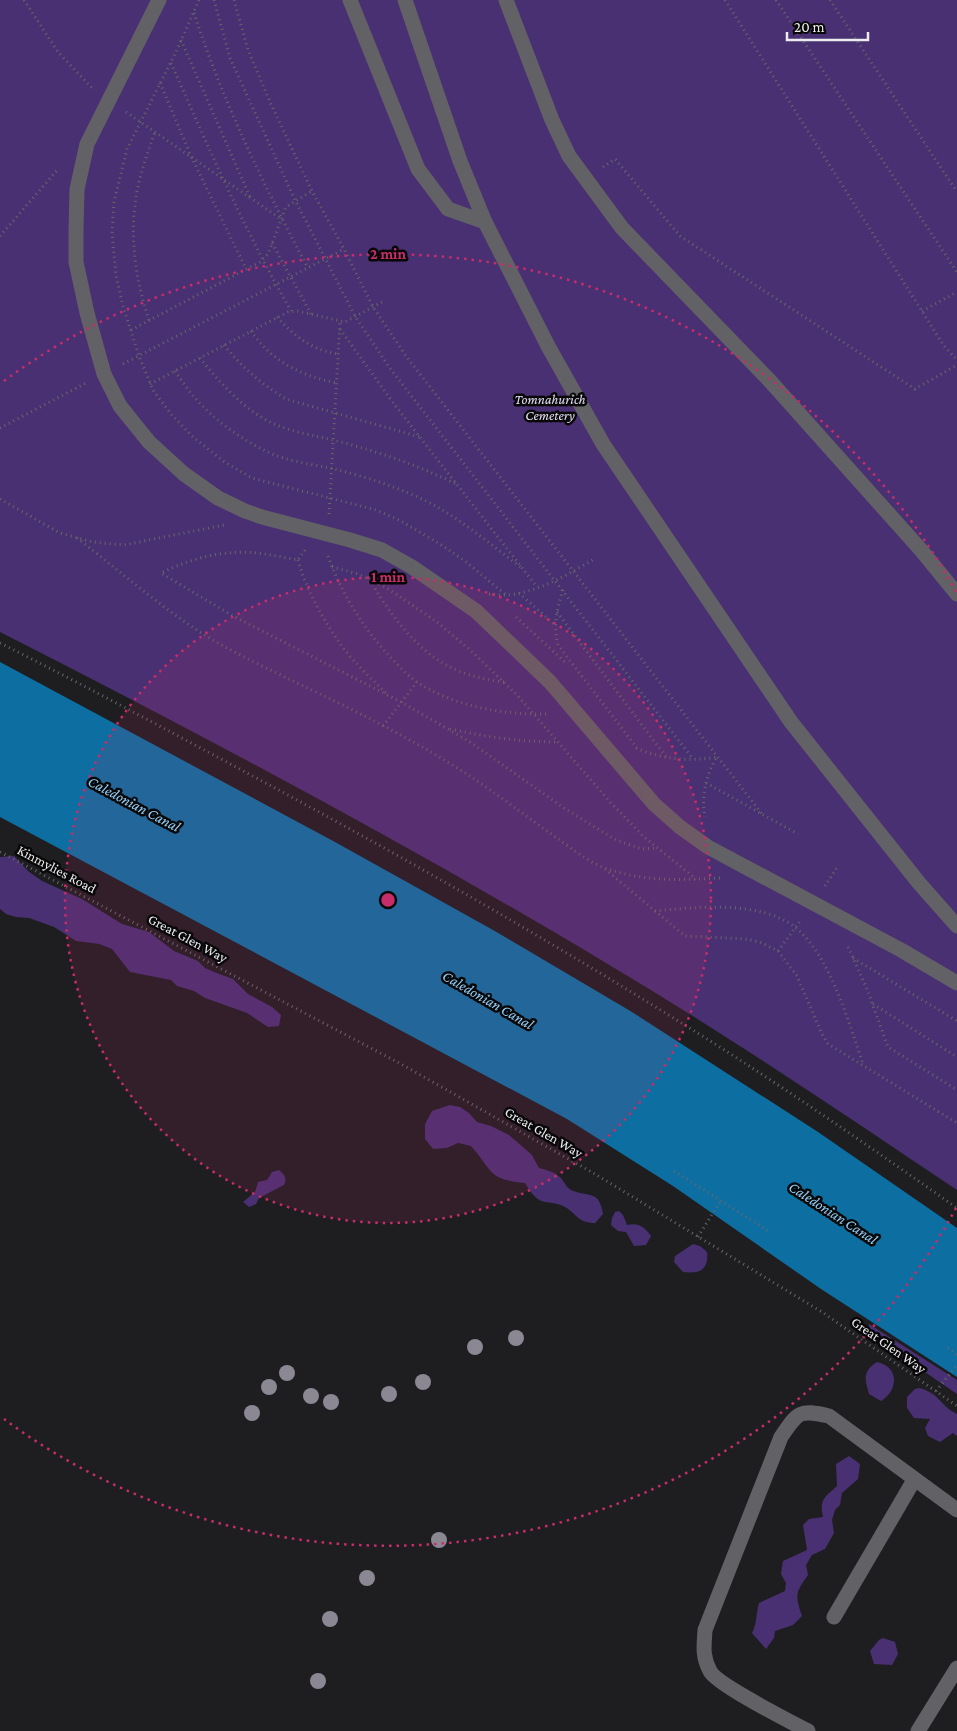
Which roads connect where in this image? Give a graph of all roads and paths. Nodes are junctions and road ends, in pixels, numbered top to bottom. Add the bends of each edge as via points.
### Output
1 (24, 0) edge
2 (159, 0) edge
3 (199, 0) edge
4 (214, 0) edge
5 (234, 0) edge
6 (350, 0) edge
7 (405, 0) edge
8 (506, 0) edge
9 (725, 0) edge
10 (776, 0) edge
11 (830, 0) edge
12 (194, 13) junction
13 (181, 40) junction
14 (170, 62) junction
15 (160, 83) junction
16 (108, 100) junction
17 (140, 122) junction
18 (155, 132) junction
19 (192, 158) junction
20 (615, 159) dead end
21 (64, 163) dead end
22 (222, 178) junction
23 (312, 191) junction
24 (957, 192) edge
25 (250, 198) junction
26 (295, 200) junction
27 (281, 218) junction
28 (485, 222) junction
29 (0, 236) edge
30 (272, 243) junction
31 (344, 249) junction
32 (326, 259) junction
33 (262, 260) junction
34 (308, 268) junction
35 (246, 269) junction
36 (957, 272) edge
37 (291, 277) junction
38 (275, 284) junction
39 (957, 292) edge
40 (384, 301) dead end
41 (373, 306) junction
42 (291, 311) junction
43 (922, 311) junction
44 (311, 314) junction
45 (355, 316) junction
46 (277, 317) junction
47 (149, 320) junction
48 (340, 322) junction
49 (340, 329) junction
50 (131, 330) junction
51 (251, 331) junction
52 (224, 345) junction
53 (338, 354) junction
54 (139, 356) junction
55 (200, 358) junction
56 (957, 360) edge
57 (957, 365) edge
58 (175, 371) junction
59 (104, 374) junction
60 (336, 383) junction
61 (150, 384) junction
62 (335, 413) junction
63 (0, 428) edge
64 (420, 438) junction
65 (333, 440) junction
66 (331, 469) junction
67 (457, 485) junction
68 (330, 498) junction
69 (0, 499) edge
70 (226, 525) dead end
71 (323, 533) junction
72 (77, 538) junction
73 (594, 559) dead end
74 (298, 560) junction
75 (332, 567) junction
76 (523, 569) junction
77 (573, 571) junction
78 (370, 579) junction
79 (555, 580) junction
80 (537, 587) junction
81 (563, 589) junction
82 (519, 593) junction
83 (451, 594) junction
84 (492, 594) junction
85 (957, 594) edge
86 (506, 595) junction
87 (499, 601) dead end
88 (556, 612) junction
89 (512, 613) dead end
90 (556, 626) junction
91 (0, 643) edge
92 (566, 663) dead end
93 (417, 682) junction
94 (504, 682) junction
95 (388, 695) junction
96 (401, 702) junction
97 (577, 714) junction
98 (534, 715) junction
99 (383, 726) junction
100 (446, 728) junction
101 (559, 742) junction
102 (638, 749) junction
103 (609, 751) junction
104 (717, 757) junction
105 (666, 758) junction
106 (693, 759) junction
107 (706, 783) junction
108 (762, 814) junction
109 (798, 834) dead end
110 (657, 848) junction
111 (715, 851) junction
112 (0, 852) edge
113 (603, 867) junction
114 (721, 878) dead end
115 (696, 879) junction
116 (103, 906) joint
117 (654, 911) junction
118 (957, 926) edge
119 (848, 946) dead end
120 (853, 958) junction
121 (957, 983) edge
122 (873, 1004) junction
123 (957, 1022) edge
124 (957, 1056) edge
125 (863, 1065) junction
126 (957, 1090) edge
127 (957, 1123) edge
128 (674, 1171) dead end
129 (721, 1200) junction
130 (957, 1208) edge
131 (770, 1232) dead end
132 (698, 1236) junction
133 (948, 1348) dead end
134 (957, 1355) edge
135 (957, 1365) edge
136 (936, 1391) junction
137 (957, 1406) edge
138 (914, 1480) junction
139 (957, 1510) edge
140 (834, 1617) dead end
141 (957, 1668) edge
142 (808, 1731) edge
143 (918, 1731) edge

1 - 16 path via 58,52
2 - 16 lane
3 - 12 path
4 - 26 path via 230,58
5 - 23 path via 248,50
6 - 28 lane via 418,169 448,209
7 - 28 lane via 460,160
8 - 85 lane via 569,156 622,228 770,381
9 - 43 path
10 - 36 path
11 - 24 path
12 - 13 path
12 - 27 path via 229,105
13 - 14 path
13 - 25 path
14 - 15 path
14 - 22 path
15 - 17 path
15 - 19 path
16 - 17 path
16 - 59 lane via 87,144 77,189 76,230 76,262
17 - 18 path
17 - 50 path via 127,149 114,202 112,233 116,276
18 - 19 path
18 - 47 path via 136,192 134,222 135,259
19 - 22 path
19 - 35 path
20 - 57 path via 680,236 914,389
21 - 29 path
22 - 25 path
22 - 33 path
23 - 26 path
23 - 31 path
25 - 27 path
26 - 27 path via 286,207
26 - 32 path
27 - 30 path
27 - 34 path
28 - 118 lane via 548,346 603,444 791,722
30 - 33 path
30 - 37 path
31 - 32 path
31 - 41 path
32 - 34 path
32 - 45 path
33 - 35 path
33 - 38 path
34 - 37 path
35 - 47 path
37 - 38 path
37 - 44 path
38 - 42 path
38 - 54 path
39 - 43 path
40 - 41 path
41 - 45 path
41 - 77 path via 406,356
42 - 44 path
42 - 46 path
43 - 56 path
44 - 48 path
45 - 48 path
45 - 79 path via 389,367
46 - 51 path
46 - 53 path via 301,340 328,353
47 - 50 path
48 - 49 path
49 - 53 path
49 - 64 path
50 - 54 path
51 - 52 path
51 - 60 path via 285,365
52 - 55 path
52 - 62 path via 268,388 286,399
53 - 60 path
54 - 59 path
54 - 61 path
55 - 58 path
55 - 65 path via 223,385 273,423
58 - 61 path
58 - 66 path via 196,399 242,438 268,452
59 - 63 path
59 - 71 lane via 120,406 149,442 184,474 218,498 246,511
60 - 62 path
61 - 68 path via 170,414 223,462 252,478
62 - 64 path
62 - 65 path
64 - 67 path
65 - 66 path
65 - 67 path via 424,468
66 - 68 path
66 - 76 path via 407,492 430,503
67 - 76 path
68 - 71 path
68 - 86 path via 376,510 399,520 465,561
69 - 72 path via 60,533
70 - 72 path via 124,545
71 - 74 path
71 - 75 path
71 - 83 lane via 382,550
72 - 99 path via 201,632
73 - 77 path
74 - 95 path via 314,600 340,643
74 - 95 path via 227,552 161,572 233,616
75 - 78 path
75 - 93 path via 342,591 376,642
76 - 80 path
77 - 79 path
77 - 104 path
78 - 94 path via 437,622
78 - 94 path via 402,626 441,662 469,675
79 - 80 path
79 - 81 path
80 - 82 path
81 - 88 path
81 - 106 path
82 - 86 path
82 - 90 path
83 - 84 path
83 - 97 lane via 476,611 512,644
84 - 86 path
84 - 87 path
88 - 90 path
88 - 105 path
89 - 92 path
90 - 102 path via 558,644
91 - 130 path via 346,826 529,930 685,1025 825,1116
93 - 96 path
93 - 98 path via 471,706
94 - 98 path
95 - 96 path
96 - 99 path
96 - 100 path
97 - 98 path
97 - 103 lane
98 - 101 path
99 - 113 path via 458,768 576,852
100 - 101 path via 495,738
100 - 110 path via 608,836 630,846
101 - 110 path via 611,803
102 - 103 path via 623,743
102 - 105 path
103 - 111 lane via 654,804
104 - 106 path
104 - 107 path
104 - 108 path
105 - 106 path
107 - 108 path
107 - 111 path via 703,810
108 - 109 path
110 - 115 path
111 - 121 lane
112 - 116 path, Kinmylies Road
113 - 115 path via 647,879
113 - 117 path
114 - 115 path
116 - 132 path, Great Glen Way via 401,1064
117 - 125 path via 691,938 745,939 778,951 797,976 828,1044
117 - 125 path via 736,908 763,912 795,927 808,939 832,981
119 - 120 path
120 - 122 path
120 - 123 path
122 - 124 path
122 - 126 path via 888,1047
125 - 127 path
128 - 129 path
129 - 131 path
129 - 132 path
132 - 136 path, Great Glen Way via 822,1312
133 - 134 path
135 - 136 path
136 - 137 path, Great Glen Way
138 - 139 lane
138 - 140 lane
138 - 142 lane via 829,1416 809,1411 795,1417 781,1437 705,1630 703,1654 710,1674 725,1685
141 - 143 lane

